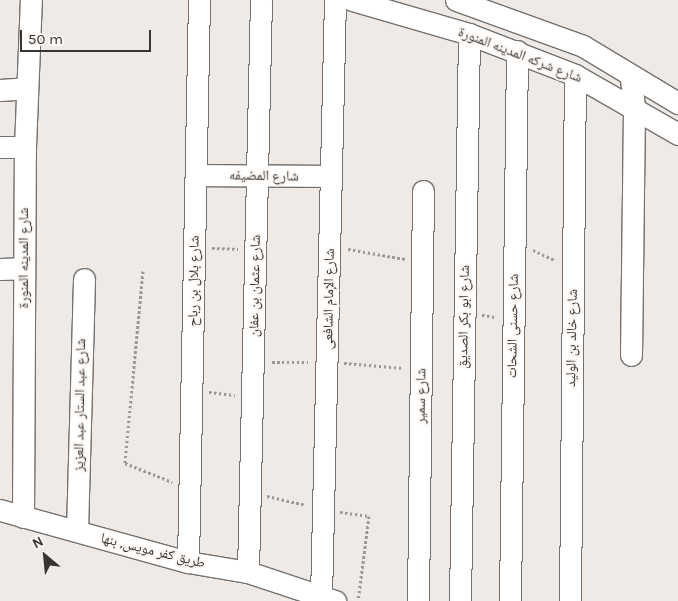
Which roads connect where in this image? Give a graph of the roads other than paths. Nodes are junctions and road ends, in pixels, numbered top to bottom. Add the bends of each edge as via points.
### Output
1 (31, 0) edge
2 (200, 0) edge
3 (260, 0) edge
4 (335, 0) edge
5 (352, 0) edge
6 (456, 0) edge
7 (469, 34) junction
8 (517, 51) junction
9 (575, 75) junction
10 (632, 77) junction
11 (26, 88) junction
12 (0, 90) edge
13 (678, 103) edge
14 (634, 107) junction
15 (678, 134) edge
16 (0, 147) edge
17 (25, 147) junction
18 (196, 175) junction
19 (257, 176) junction
20 (331, 176) junction
21 (423, 191) dead end
22 (23, 268) junction
23 (0, 269) edge
24 (84, 279) dead end
25 (631, 355) dead end
26 (0, 510) edge
27 (22, 517) junction
28 (77, 531) junction
29 (188, 562) junction
30 (248, 572) junction
31 (328, 599) edge
32 (418, 601) edge
33 (460, 601) edge
34 (510, 601) edge
35 (570, 601) edge

1 - 11 street, شارع المدينه المنورة
2 - 18 street, شارع بلال بن رباح
3 - 19 street, شارع عثمان بن عفان
4 - 20 street, شارع الإمام الشافعى
5 - 7 street, شارع شركه المدينه المنورة
6 - 10 street, شارع شركه المدينه المنورة via 583,46
7 - 8 street, شارع شركه المدينه المنورة
7 - 33 street, شارع ابو بكر الصديق
8 - 9 street, شارع شركه المدينه المنورة
8 - 34 street, شارع حسنى الشحات
9 - 14 street, شارع شركه المدينه المنورة
9 - 35 street, شارع خالد بن الوليد
10 - 13 street, شارع شركه المدينه المنورة
10 - 14 street
11 - 12 street
11 - 17 street, شارع المدينه المنورة
14 - 15 street, شارع شركه المدينه المنورة
14 - 25 street
16 - 17 street
17 - 22 street, شارع المدينه المنورة
18 - 19 street, شارع المضيفه
18 - 29 street, شارع بلال بن رباح
19 - 20 street, شارع المضيفه
19 - 30 street, شارع عثمان بن عفان
20 - 31 street, شارع الإمام الشافعى via 324,510
21 - 32 street, شارع سمير
22 - 23 street
22 - 27 street, شارع المدينه المنورة
24 - 28 street, شارع عبد الستار عبد العزيز
26 - 27 street, طريق كفر مويس, بنها
27 - 28 street, طريق كفر مويس, بنها
28 - 29 street, طريق كفر مويس, بنها
29 - 30 street, طريق كفر مويس, بنها
30 - 31 street, طريق كفر مويس, بنها

